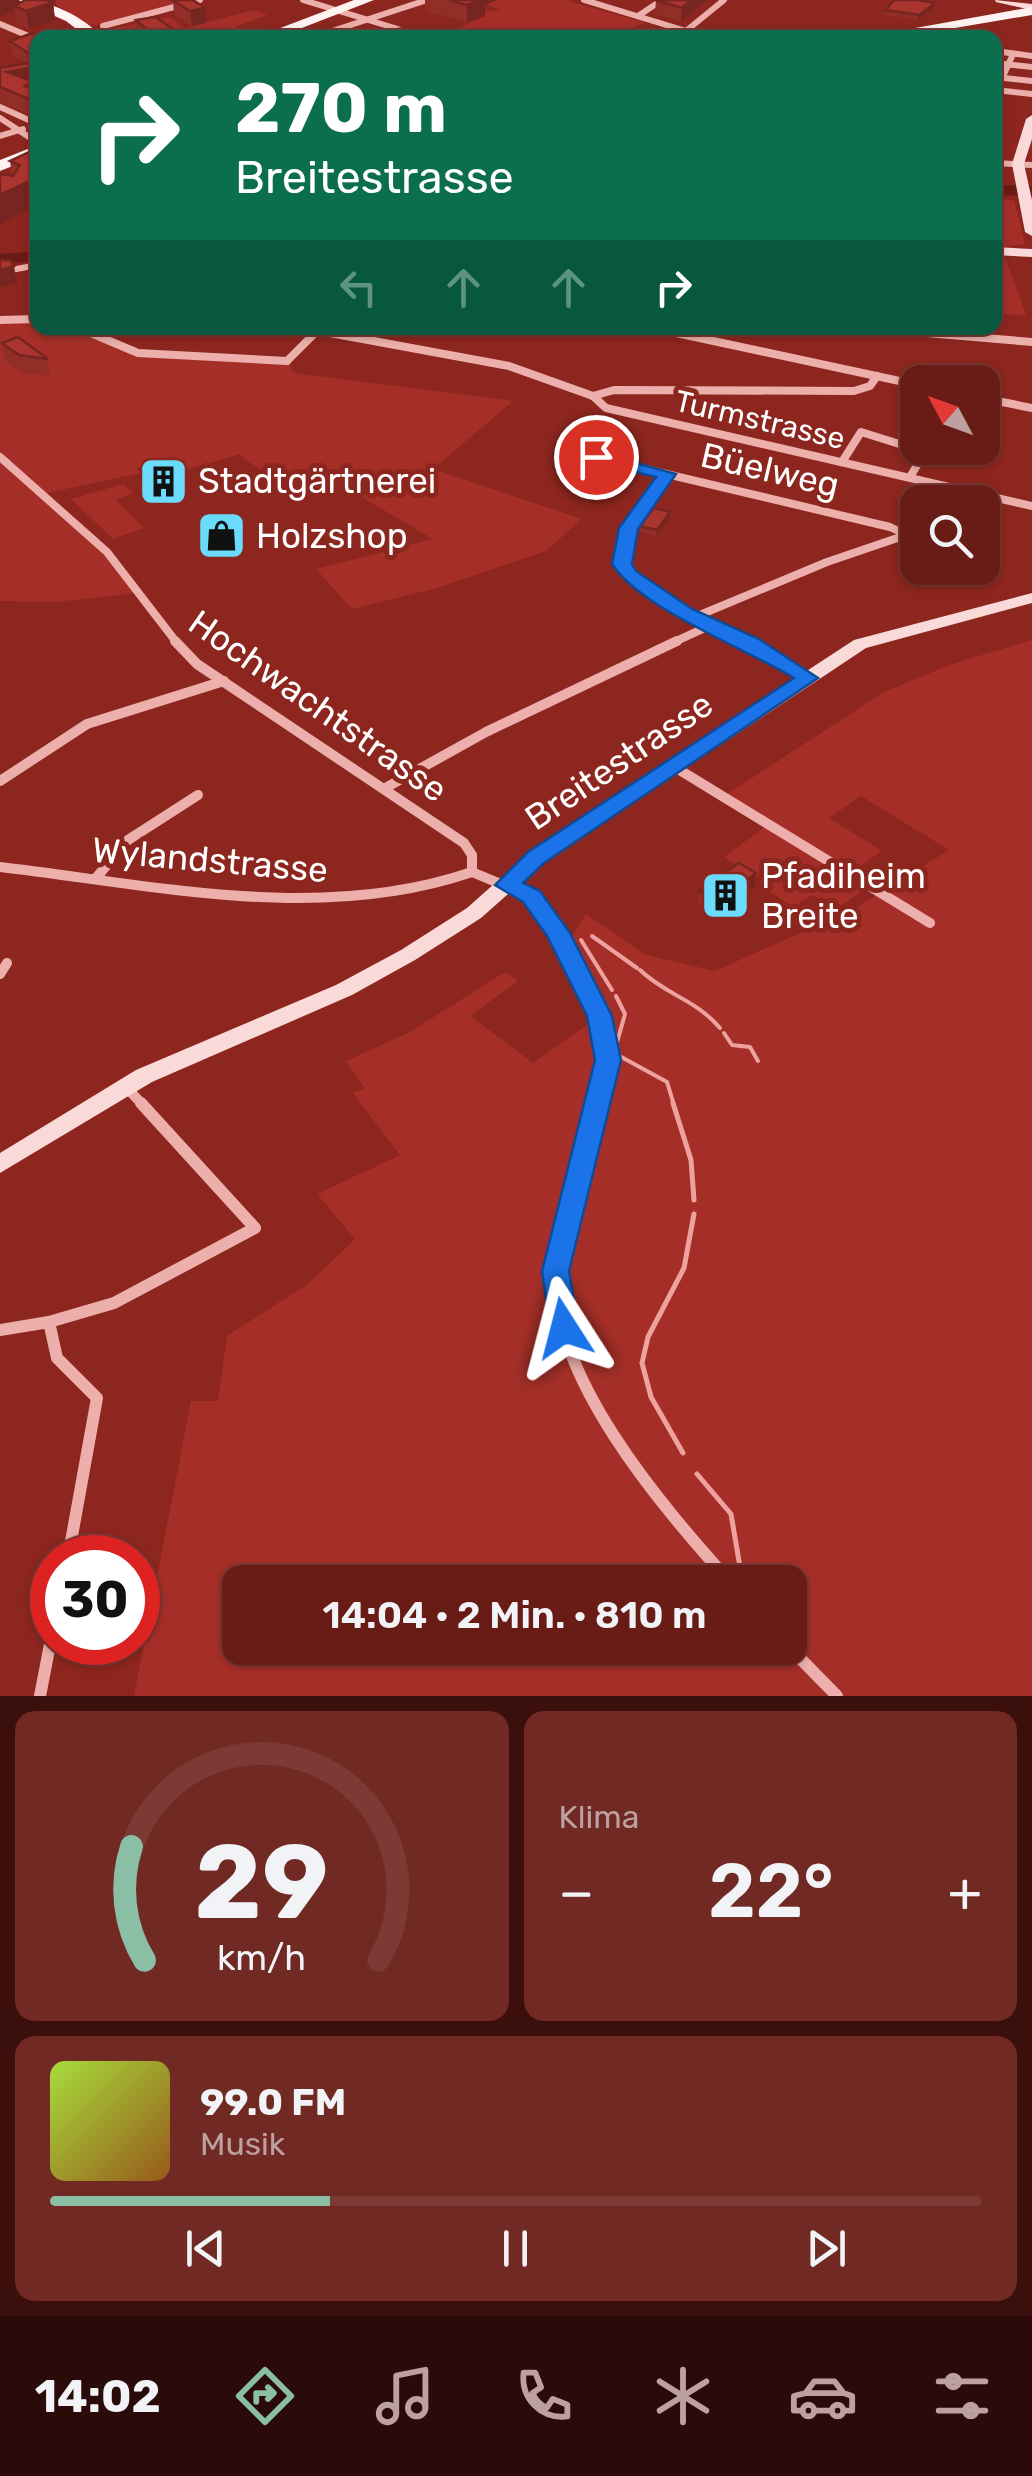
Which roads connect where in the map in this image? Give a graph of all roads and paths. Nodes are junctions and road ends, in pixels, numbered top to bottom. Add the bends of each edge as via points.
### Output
1 (200, 0) edge
2 (303, 0) edge
3 (367, 0) edge
4 (427, 0) edge
5 (584, 0) edge
6 (662, 0) edge
7 (724, 0) edge
8 (1000, 0) edge
9 (33, 5) edge
10 (1032, 9) edge
11 (341, 10) junction
12 (637, 16) junction
13 (368, 18) junction
14 (3, 22) edge
15 (96, 30) edge
16 (106, 30) edge
17 (282, 30) edge
18 (334, 30) edge
19 (403, 30) edge
20 (675, 30) edge
21 (690, 30) edge
22 (913, 30) edge
23 (30, 36) edge
24 (1002, 53) edge
25 (1014, 54) junction
26 (1032, 56) edge
27 (1002, 63) edge
28 (1009, 64) junction
29 (1032, 67) edge
30 (1002, 74) edge
31 (1002, 78) edge
32 (1032, 82) edge
33 (1002, 91) edge
34 (1032, 94) edge
35 (0, 108) edge
36 (0, 118) edge
37 (1032, 119) edge
38 (30, 123) edge
39 (30, 128) edge
40 (21, 130) junction
41 (0, 136) edge
42 (30, 139) edge
43 (30, 151) edge
44 (1025, 165) edge
45 (0, 166) edge
46 (1032, 232) edge
47 (1002, 251) edge
48 (1032, 252) edge
49 (3, 262) edge
50 (30, 266) edge
51 (4, 271) edge
52 (30, 319) edge
53 (0, 320) edge
54 (96, 335) edge
55 (313, 335) edge
56 (345, 335) edge
57 (687, 335) edge
58 (950, 335) edge
59 (1032, 342) edge
60 (288, 361) junction
61 (294, 373) dead end
62 (878, 376) junction
63 (900, 380) edge
64 (593, 396) junction
65 (1000, 402) edge
66 (1032, 408) edge
67 (561, 449) dead end
68 (0, 456) edge
69 (842, 462) junction
70 (667, 474) junction
71 (910, 477) junction
72 (947, 485) edge
73 (1000, 498) edge
74 (1032, 506) edge
75 (900, 532) edge
76 (900, 537) edge
77 (1032, 598) edge
78 (695, 617) junction
79 (709, 626) junction
80 (808, 678) junction
81 (224, 681) junction
82 (674, 766) junction
83 (0, 781) edge
84 (386, 787) junction
85 (198, 794) dead end
86 (0, 867) edge
87 (472, 872) junction
88 (96, 878) junction
89 (507, 885) junction
90 (930, 923) dead end
91 (124, 1086) junction
92 (0, 1164) edge
93 (49, 1322) junction
94 (0, 1330) edge
95 (73, 1535) edge
96 (717, 1565) edge
97 (46, 1665) edge
98 (807, 1665) edge
99 (40, 1696) edge
100 (837, 1696) edge

1 - 16 street
2 - 11 street
3 - 11 main road
4 - 13 street
5 - 12 street
6 - 12 street
7 - 21 street
8 - 10 main road
9 - 15 main road
10 - 22 main road
11 - 13 street
11 - 17 main road
12 - 20 street
13 - 18 street
13 - 19 street
14 - 23 street
24 - 25 street
25 - 26 street
25 - 28 street
27 - 28 street
28 - 29 street
28 - 30 street
31 - 32 street
33 - 34 street
35 - 38 street
36 - 40 street
37 - 44 main road
39 - 40 street
40 - 41 street
40 - 42 street
43 - 45 main road
44 - 46 main road via 1021,192
47 - 48 main road
49 - 51 street
50 - 51 street
52 - 53 street
54 - 60 street via 138,353
55 - 60 street
56 - 64 street via 509,366
57 - 62 street
58 - 59 street
60 - 61 street
62 - 63 street
62 - 64 street, Turmstrasse via 854,391 614,390
64 - 69 street, Turmstrasse via 606,408
65 - 66 street
67 - 70 street, Büelweg
68 - 81 street, Hochwachtstrasse via 111,558 168,638
69 - 71 street, Turmstrasse
69 - 71 street via 861,432 881,436 925,452
70 - 75 street, Büelweg
70 - 78 street via 628,528 622,564
71 - 72 street, Turmstrasse
73 - 74 street, Turmstrasse
76 - 78 street
77 - 80 main road, Breitestrasse via 881,636
78 - 79 street
79 - 80 street
79 - 84 street
80 - 82 main road, Breitestrasse
81 - 83 street via 87,724
81 - 84 street, Hochwachtstrasse
82 - 89 main road, Breitestrasse via 536,858
82 - 90 street
84 - 87 street, Hochwachtstrasse via 464,842
85 - 88 street via 128,840
86 - 88 street, Wylandstrasse
87 - 88 street, Wylandstrasse via 425,888 294,900
87 - 89 street
89 - 91 main road, Breitestrasse via 372,976
89 - 96 street via 532,896 558,933 600,1016 608,1060 556,1271 564,1328 590,1392 626,1450
91 - 92 main road, Breitestrasse
91 - 93 street via 255,1228 114,1302
93 - 94 street
93 - 95 street via 57,1358 97,1398 99,1409
97 - 99 street
98 - 100 street

